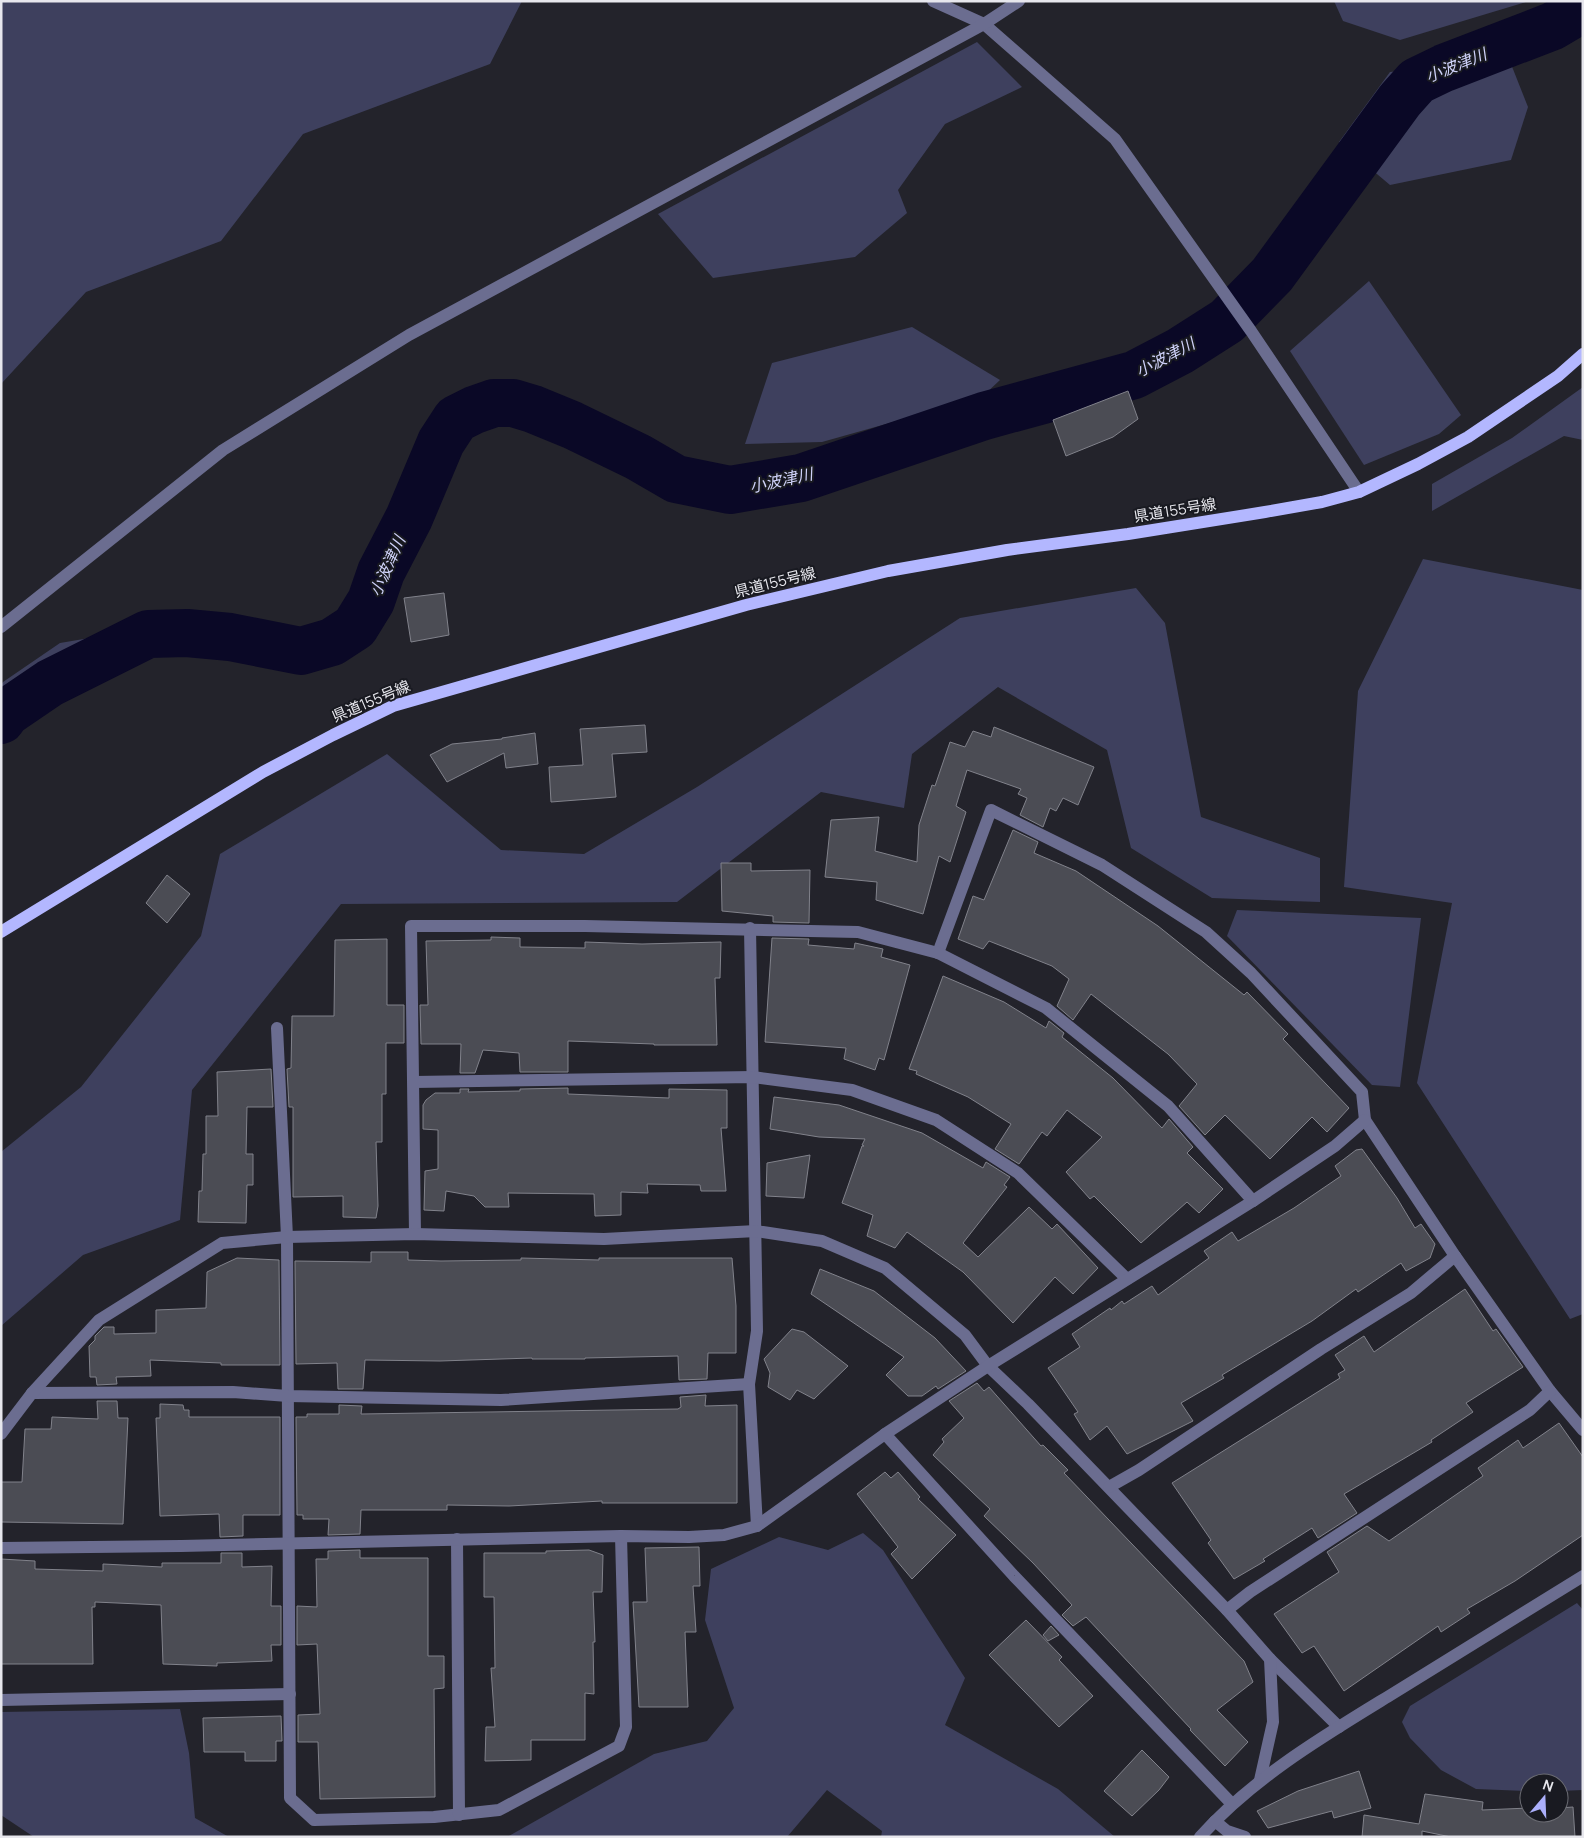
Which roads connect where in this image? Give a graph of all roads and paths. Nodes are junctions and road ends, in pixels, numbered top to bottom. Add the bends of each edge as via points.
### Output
1 (933, 1) edge
2 (1019, 1) edge
3 (984, 24) junction
4 (1583, 354) edge
5 (1359, 492) junction
6 (1, 627) edge
7 (750, 928) junction
8 (1, 932) edge
9 (938, 953) junction
10 (277, 1028) dead end
11 (753, 1077) junction
12 (414, 1082) junction
13 (1365, 1120) junction
14 (1253, 1201) junction
15 (756, 1231) junction
16 (415, 1234) junction
17 (287, 1237) junction
18 (1455, 1256) junction
19 (1127, 1279) junction
20 (988, 1366) junction
21 (749, 1384) junction
22 (1550, 1391) junction
23 (32, 1393) junction
24 (288, 1396) junction
25 (1583, 1430) edge
26 (1, 1434) edge
27 (885, 1434) junction
28 (1109, 1487) junction
29 (757, 1526) junction
30 (621, 1536) junction
31 (457, 1539) junction
32 (290, 1544) junction
33 (1, 1548) edge
34 (1583, 1576) edge
35 (1227, 1610) junction
36 (1270, 1659) junction
37 (290, 1694) junction
38 (1, 1700) edge
39 (1339, 1727) junction
40 (1260, 1780) junction
41 (1232, 1804) junction
42 (459, 1815) junction
43 (1214, 1821) junction
44 (1200, 1837) edge
45 (1245, 1837) edge

1 - 3 street
2 - 3 street
3 - 5 street via 1114,139 1251,331
3 - 6 street via 401,340 223,450
4 - 5 main road, 県道155号線 via 1558,376 1468,437
5 - 8 main road, 県道155号線 via 1265,512 1006,550 888,571 746,605 393,706 263,772
7 - 9 street via 858,932
7 - 11 street
7 - 12 street via 411,926
9 - 13 street via 991,810 1102,865 1206,932 1251,973 1362,1092
9 - 14 street via 1046,1008 1168,1106
10 - 17 street
11 - 12 street
11 - 15 street
11 - 19 street via 852,1090 936,1120 1018,1173
12 - 16 street
13 - 14 street via 1335,1146
13 - 18 street
14 - 19 street
15 - 16 street via 604,1239
15 - 20 street via 822,1241 885,1268 965,1335
15 - 21 street via 757,1331
16 - 17 street
17 - 23 street via 222,1243 99,1320
17 - 24 street
18 - 22 street
18 - 28 street via 1411,1293
19 - 20 street
20 - 27 street
20 - 28 street
21 - 24 street via 501,1400
21 - 29 street
22 - 25 street
22 - 35 street via 1530,1410
23 - 24 street via 233,1392
23 - 26 street
24 - 32 street
27 - 29 street
27 - 41 street via 1014,1576
28 - 35 street
29 - 30 street via 724,1535
30 - 31 street
30 - 42 street via 626,1727 619,1746 499,1810
31 - 32 street
31 - 42 street
32 - 33 street
32 - 37 street
34 - 39 street
35 - 36 street
36 - 39 street
36 - 40 street via 1273,1722
37 - 38 street
37 - 42 street via 290,1798 314,1820
39 - 40 street
40 - 41 street
41 - 43 street
43 - 44 street
43 - 45 street

